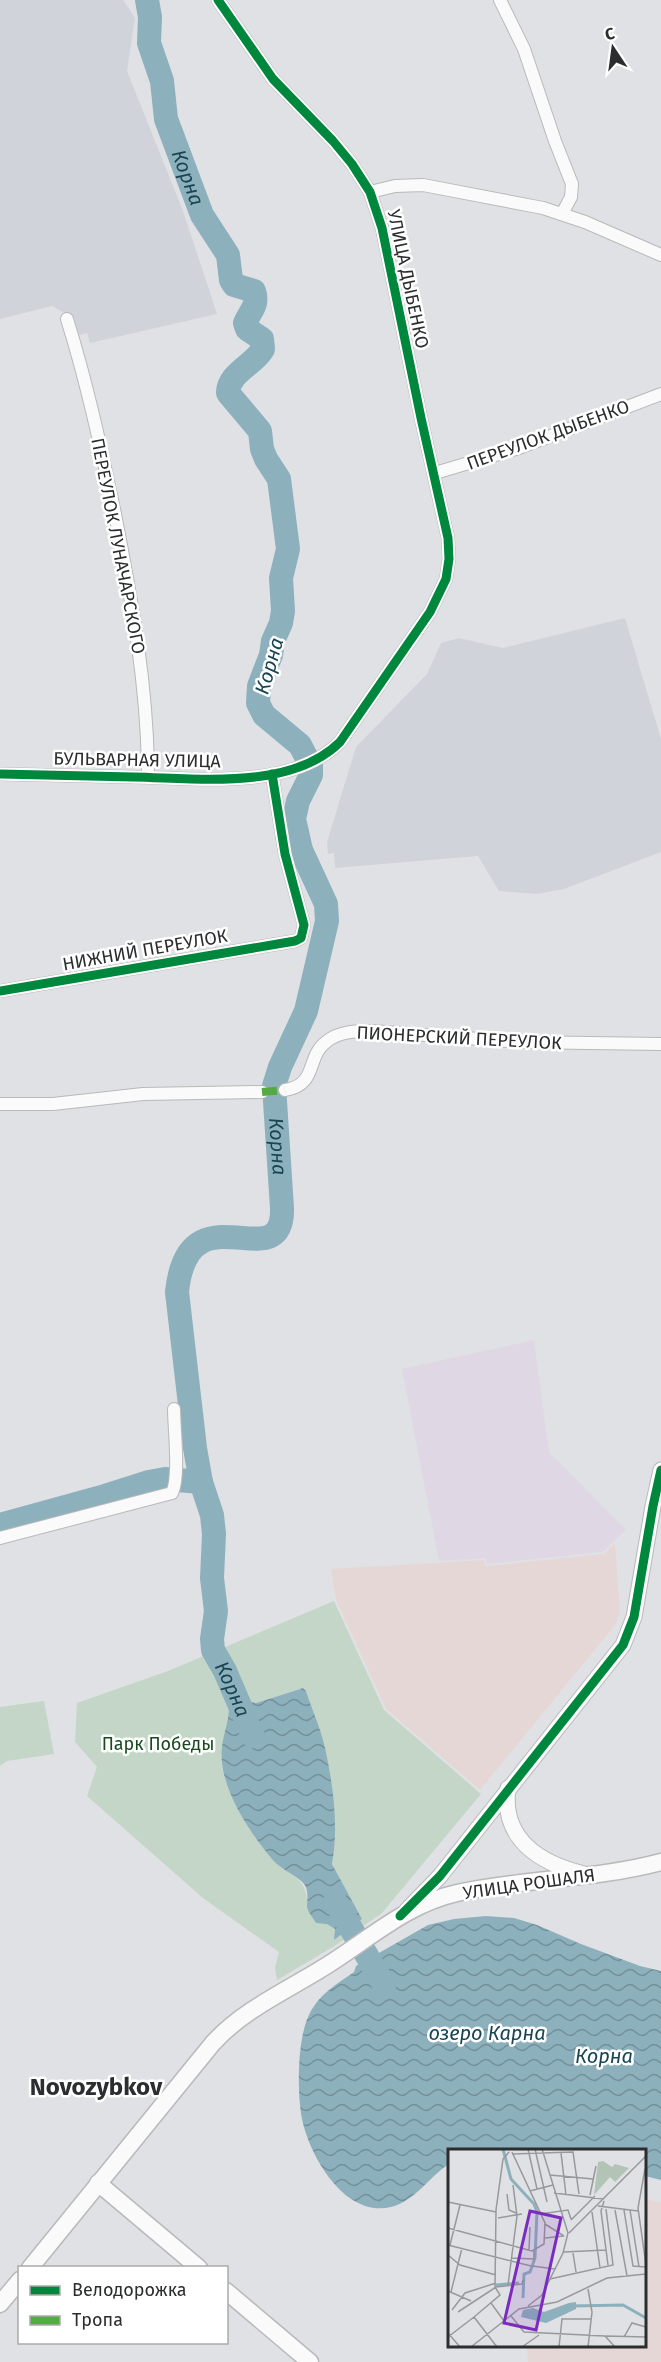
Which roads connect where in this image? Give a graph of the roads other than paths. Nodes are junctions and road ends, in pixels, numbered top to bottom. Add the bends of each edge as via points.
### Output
1 (500, 0) edge
2 (222, 1) edge
3 (370, 192) junction
4 (562, 214) junction
5 (661, 255) edge
6 (67, 319) dead end
7 (661, 394) edge
8 (435, 473) junction
9 (323, 755) joint
10 (0, 774) edge
11 (272, 774) junction
12 (148, 777) junction
13 (0, 991) edge
14 (661, 1044) edge
15 (285, 1090) dead end
16 (262, 1092) dead end
17 (0, 1104) edge
18 (174, 1408) dead end
19 (661, 1470) edge
20 (0, 1538) edge
21 (508, 1788) junction
22 (661, 1862) edge
23 (588, 1875) junction
24 (400, 1916) junction
25 (98, 2183) junction
26 (32, 2266) edge
27 (197, 2266) edge
28 (18, 2282) edge
29 (228, 2293) edge
30 (0, 2304) edge
31 (310, 2362) edge

1 - 4 street via 524,49 572,184
2 - 3 street, УЛИЦА ДЫБЕНКО via 273,79 333,141
3 - 4 street via 423,185
3 - 8 street, УЛИЦА ДЫБЕНКО via 382,228
4 - 5 street
6 - 12 street, ПЕРЕУЛОК ЛУНАЧАРСКОГО via 86,385 122,550 145,707
7 - 8 street, ПЕРЕУЛОК ДЫБЕНКО via 502,454
8 - 9 street, УЛИЦА ДЫБЕНКО via 448,537 444,584 430,612 340,742
9 - 11 street, БУЛЬВАРНАЯ УЛИЦА
10 - 12 street, БУЛЬВАРНАЯ УЛИЦА
11 - 12 street, БУЛЬВАРНАЯ УЛИЦА via 231,778
11 - 13 street, НИЖНИЙ ПЕРЕУЛОК via 285,854 304,925 301,938
14 - 15 street, ПИОНЕРСКИЙ ПЕРЕУЛОК via 519,1042 350,1032 327,1041 305,1081
16 - 17 street via 143,1094 53,1104
18 - 20 street via 175,1471 171,1493
19 - 21 street via 628,1636
21 - 23 street via 507,1814 519,1838 550,1864
21 - 24 street via 440,1876
22 - 23 main road, УЛИЦА РОШАЛЯ
23 - 24 main road, УЛИЦА РОШАЛЯ via 457,1893
24 - 25 main road, УЛИЦА РОШАЛЯ via 221,2034
25 - 26 main road, УЛИЦА РОШАЛЯ
25 - 27 main road
28 - 30 main road
29 - 31 main road

